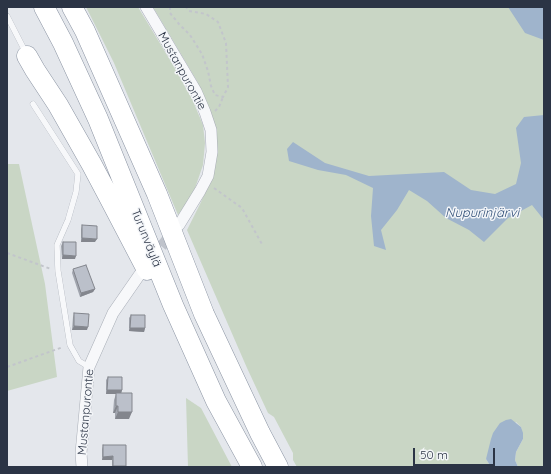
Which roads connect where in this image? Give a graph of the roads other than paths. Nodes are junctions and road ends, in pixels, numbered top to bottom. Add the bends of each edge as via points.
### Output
1 (44, 7) edge
2 (72, 7) edge
3 (146, 7) edge
4 (7, 16) edge
5 (27, 56) joint
6 (33, 104) dead end
7 (179, 225) tunnel mouth
8 (140, 274) dead end
9 (89, 367) junction
10 (216, 401) junction
11 (82, 467) edge
12 (252, 467) edge
13 (278, 467) edge

1 - 10 highway, Turunväylä via 98,119 173,305
2 - 13 highway via 157,194 204,314
3 - 7 street, Mustanpurontie via 196,91 211,130 212,152 208,176
4 - 5 lane
5 - 10 highway via 96,172
6 - 9 lane via 78,174 68,220 57,245 58,271 70,344 79,361
8 - 9 street, Mustanpurontie via 113,313
9 - 11 street, Mustanpurontie
10 - 12 highway, Turunväylä

